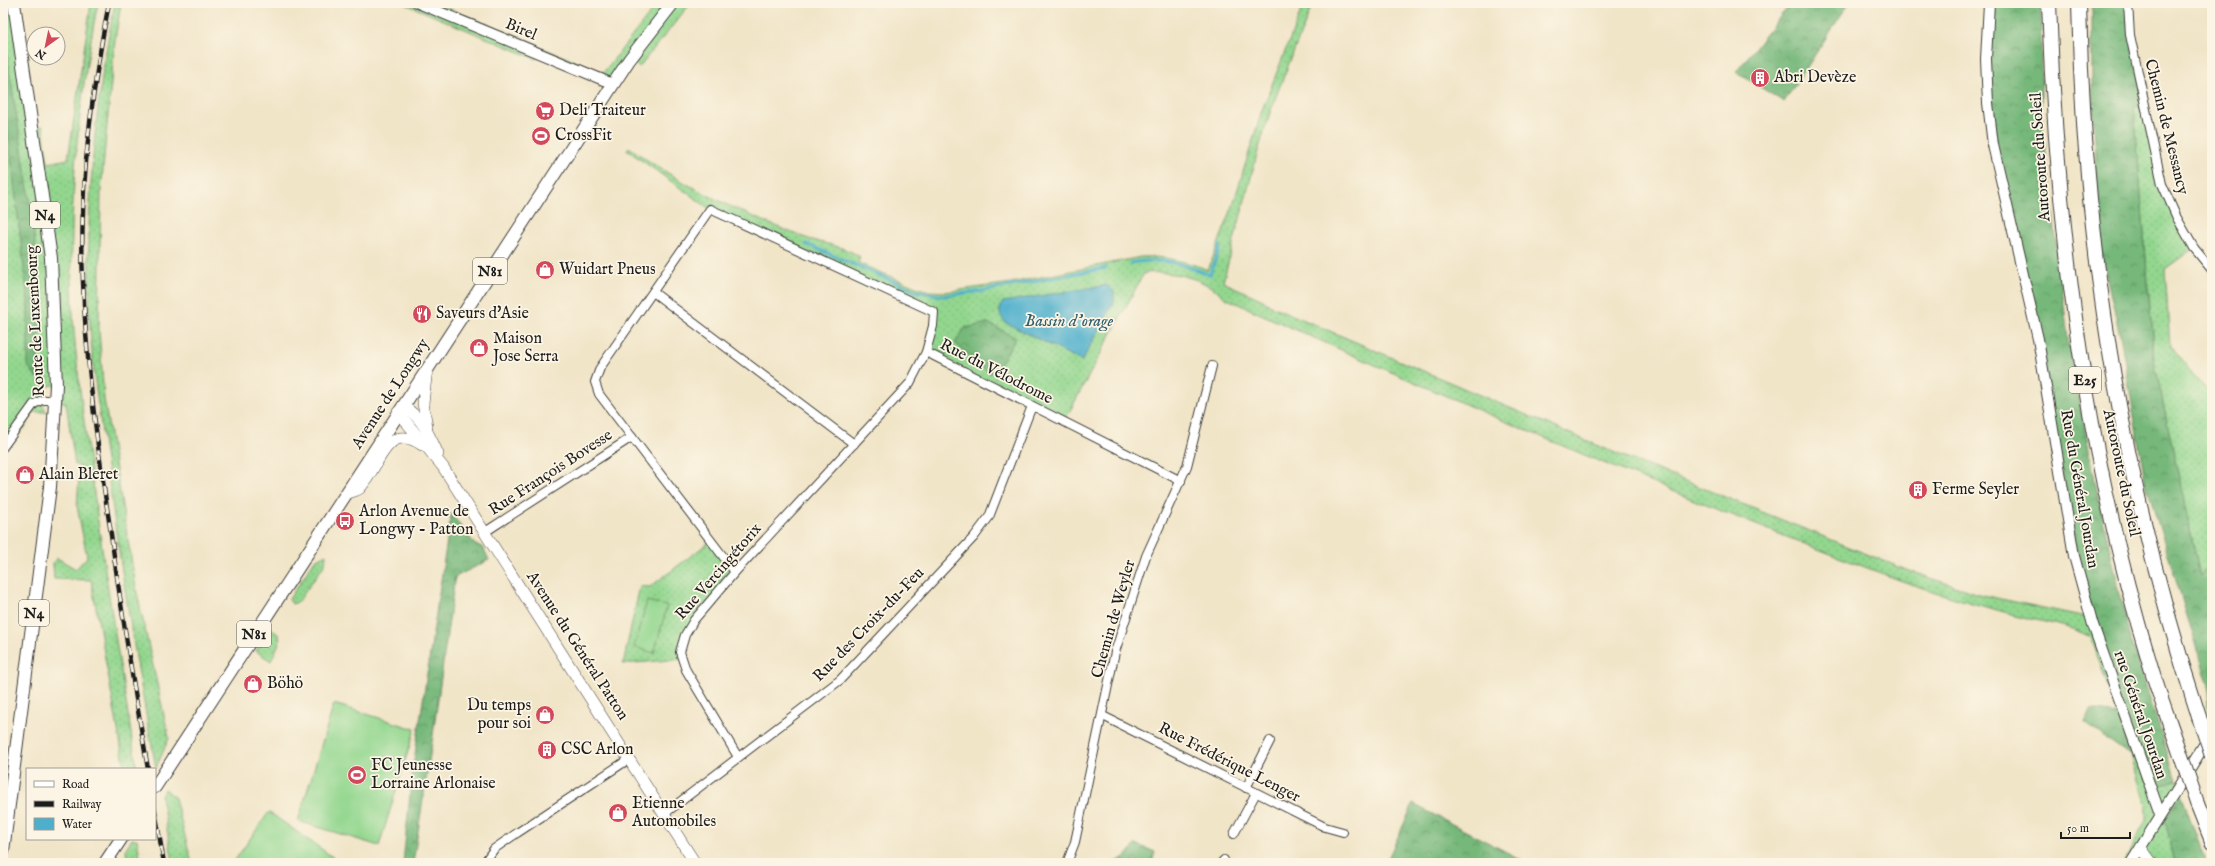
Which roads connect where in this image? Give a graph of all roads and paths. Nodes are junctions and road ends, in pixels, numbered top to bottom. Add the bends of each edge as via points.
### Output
1 (14, 3) edge
2 (418, 3) edge
3 (674, 3) edge
4 (1989, 3) edge
5 (2049, 3) edge
6 (2079, 3) edge
7 (2128, 3) edge
8 (613, 84) junction
9 (710, 210) joint
10 (2212, 270) edge
11 (653, 292) junction
12 (926, 352) junction
13 (1212, 366) dead end
14 (427, 369) junction
15 (56, 400) junction
16 (1032, 406) junction
17 (401, 409) junction
18 (427, 429) junction
19 (632, 437) junction
20 (854, 444) junction
21 (3, 447) edge
22 (443, 467) junction
23 (1181, 481) junction
24 (346, 494) junction
25 (485, 532) junction
26 (735, 572) junction
27 (2093, 625) joint
28 (1103, 716) junction
29 (2212, 733) edge
30 (1270, 741) dead end
31 (2212, 756) edge
32 (738, 757) junction
33 (629, 759) junction
34 (156, 785) edge
35 (1246, 788) junction
36 (1256, 793) junction
37 (664, 814) junction
38 (2160, 814) junction
39 (1343, 832) dead end
40 (1234, 834) dead end
41 (119, 840) edge
42 (2212, 841) edge
43 (2141, 848) junction
44 (3, 851) edge
45 (105, 863) edge
46 (484, 863) edge
47 (696, 863) edge
48 (1067, 863) edge
49 (2131, 863) edge
50 (2152, 863) edge

1 - 15 main road, Route de Luxembourg / N4 via 51,258
2 - 8 street, Birel
3 - 8 main road, Avenue de Longwy / N81
4 - 27 street, Rue du Général Jourdan via 1986,59 1988,103 1994,145 2038,339 2074,556
5 - 42 highway, Autoroute du Soleil / E25, bridge via 2056,144 2065,237 2089,407 2106,492 2150,665
6 - 31 highway, Autoroute du Soleil / E25, bridge via 2084,141 2092,230 2117,400 2133,483 2156,578
7 - 10 street, Chemin de Messancy via 2130,35 2162,184 2194,248
8 - 14 main road, Avenue de Longwy / N81
9 - 11 street, Rue François Bovesse
9 - 12 street, Rue du Vélodrome via 934,312
11 - 19 street, Rue François Bovesse via 600,368 595,382 599,394
11 - 20 street
12 - 16 street, Rue du Vélodrome
12 - 20 street, Rue Vercingétorix via 910,383
13 - 23 street, Chemin de Weyler via 1191,453
14 - 17 main road, Avenue de Longwy / N81
14 - 18 main road via 423,403
15 - 21 street via 42,400 34,404
15 - 44 main road, Route de Luxembourg / N4 via 50,487
16 - 23 street, Rue du Vélodrome
16 - 32 street, Rue des Croix-du-Feu via 989,517 974,537 840,680
17 - 18 main road via 416,415
17 - 22 main road
17 - 24 main road, Avenue de Longwy / N81
18 - 22 main road
19 - 25 street, Rue François Bovesse
19 - 26 street, Rue François Bovesse
20 - 26 street, Rue Vercingétorix
22 - 24 main road, N81 via 412,438 400,437 391,442 359,489
22 - 25 main road, Avenue du Général Patton
23 - 28 street, Chemin de Weyler via 1146,556 1128,606 1115,652
24 - 34 main road, Avenue de Longwy / N81
25 - 33 main road, Avenue du Général Patton
26 - 32 street, Rue Vercingétorix via 694,620 685,635 680,652 686,670
27 - 38 street, rue Général Jourdan
28 - 35 street, Rue Frédérique Lenger
28 - 48 street, Chemin de Weyler via 1075,842
29 - 38 street
30 - 35 street
32 - 37 street, Rue des Croix-du-Feu
33 - 37 main road, Avenue du Général Patton
33 - 46 street via 516,833 494,849
35 - 36 street, Rue Frédérique Lenger
36 - 39 street, Rue Frédérique Lenger via 1325,827
36 - 40 street
37 - 47 main road, Avenue du Général Patton
38 - 43 street
41 - 45 main road
43 - 49 street
43 - 50 main road

